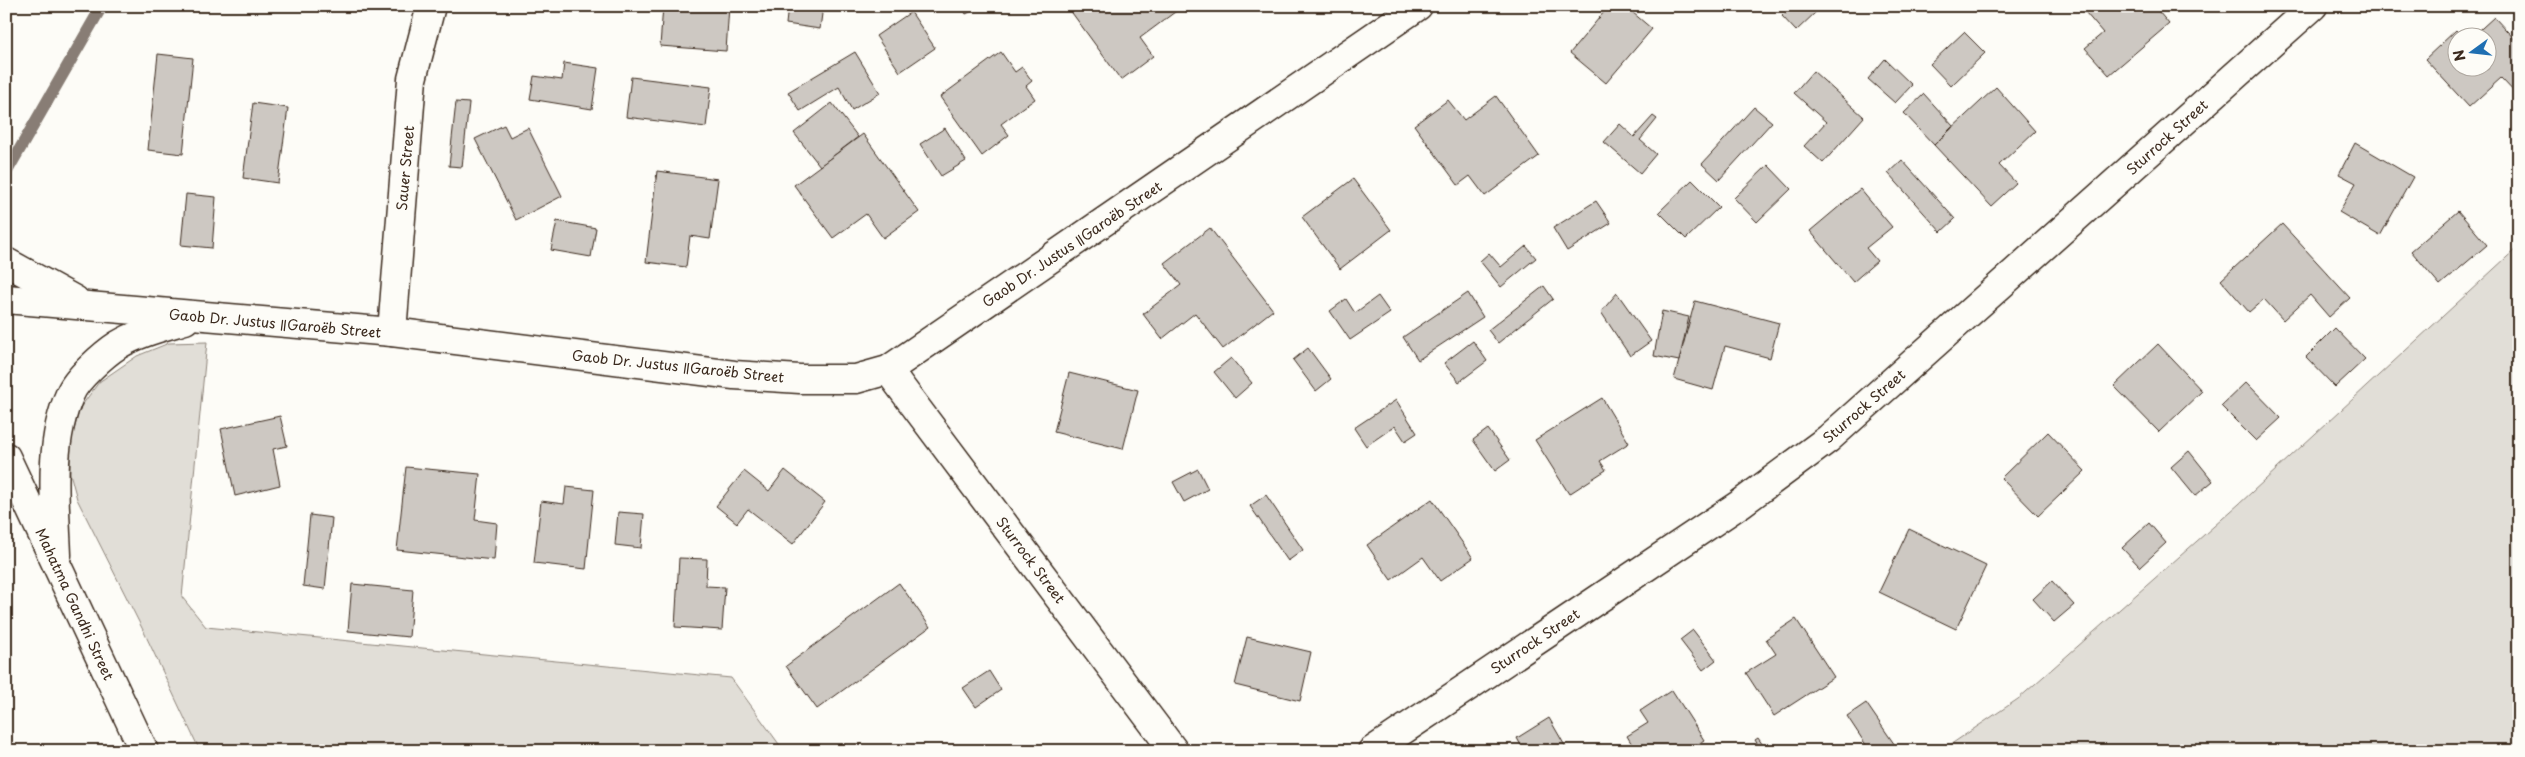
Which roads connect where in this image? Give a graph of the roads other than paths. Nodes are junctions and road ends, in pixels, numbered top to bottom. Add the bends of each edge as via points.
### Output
1 (431, 6) edge
2 (1418, 6) edge
3 (2313, 6) edge
4 (6, 262) edge
5 (6, 299) edge
6 (82, 304) junction
7 (194, 317) junction
8 (392, 332) junction
9 (888, 370) junction
10 (6, 457) edge
11 (57, 566) junction
12 (144, 751) edge
13 (1174, 751) edge
14 (1372, 751) edge

1 - 8 street, Sauer Street via 412,79
2 - 9 street, Gaob Dr. Justus ǁGaroëb Street
3 - 14 street, Sturrock Street via 1828,439 1740,504
4 - 6 street
5 - 6 street, Gaob Dr. Justus ǁGaroëb Street
6 - 7 street, Gaob Dr. Justus ǁGaroëb Street
7 - 8 street, Gaob Dr. Justus ǁGaroëb Street
7 - 11 street via 141,334 117,346 92,367 71,392 60,420 56,453
8 - 9 street, Gaob Dr. Justus ǁGaroëb Street via 734,374 856,379
9 - 13 street, Sturrock Street
10 - 11 street, Mahatma Gandhi Street
11 - 12 street, Mahatma Gandhi Street

